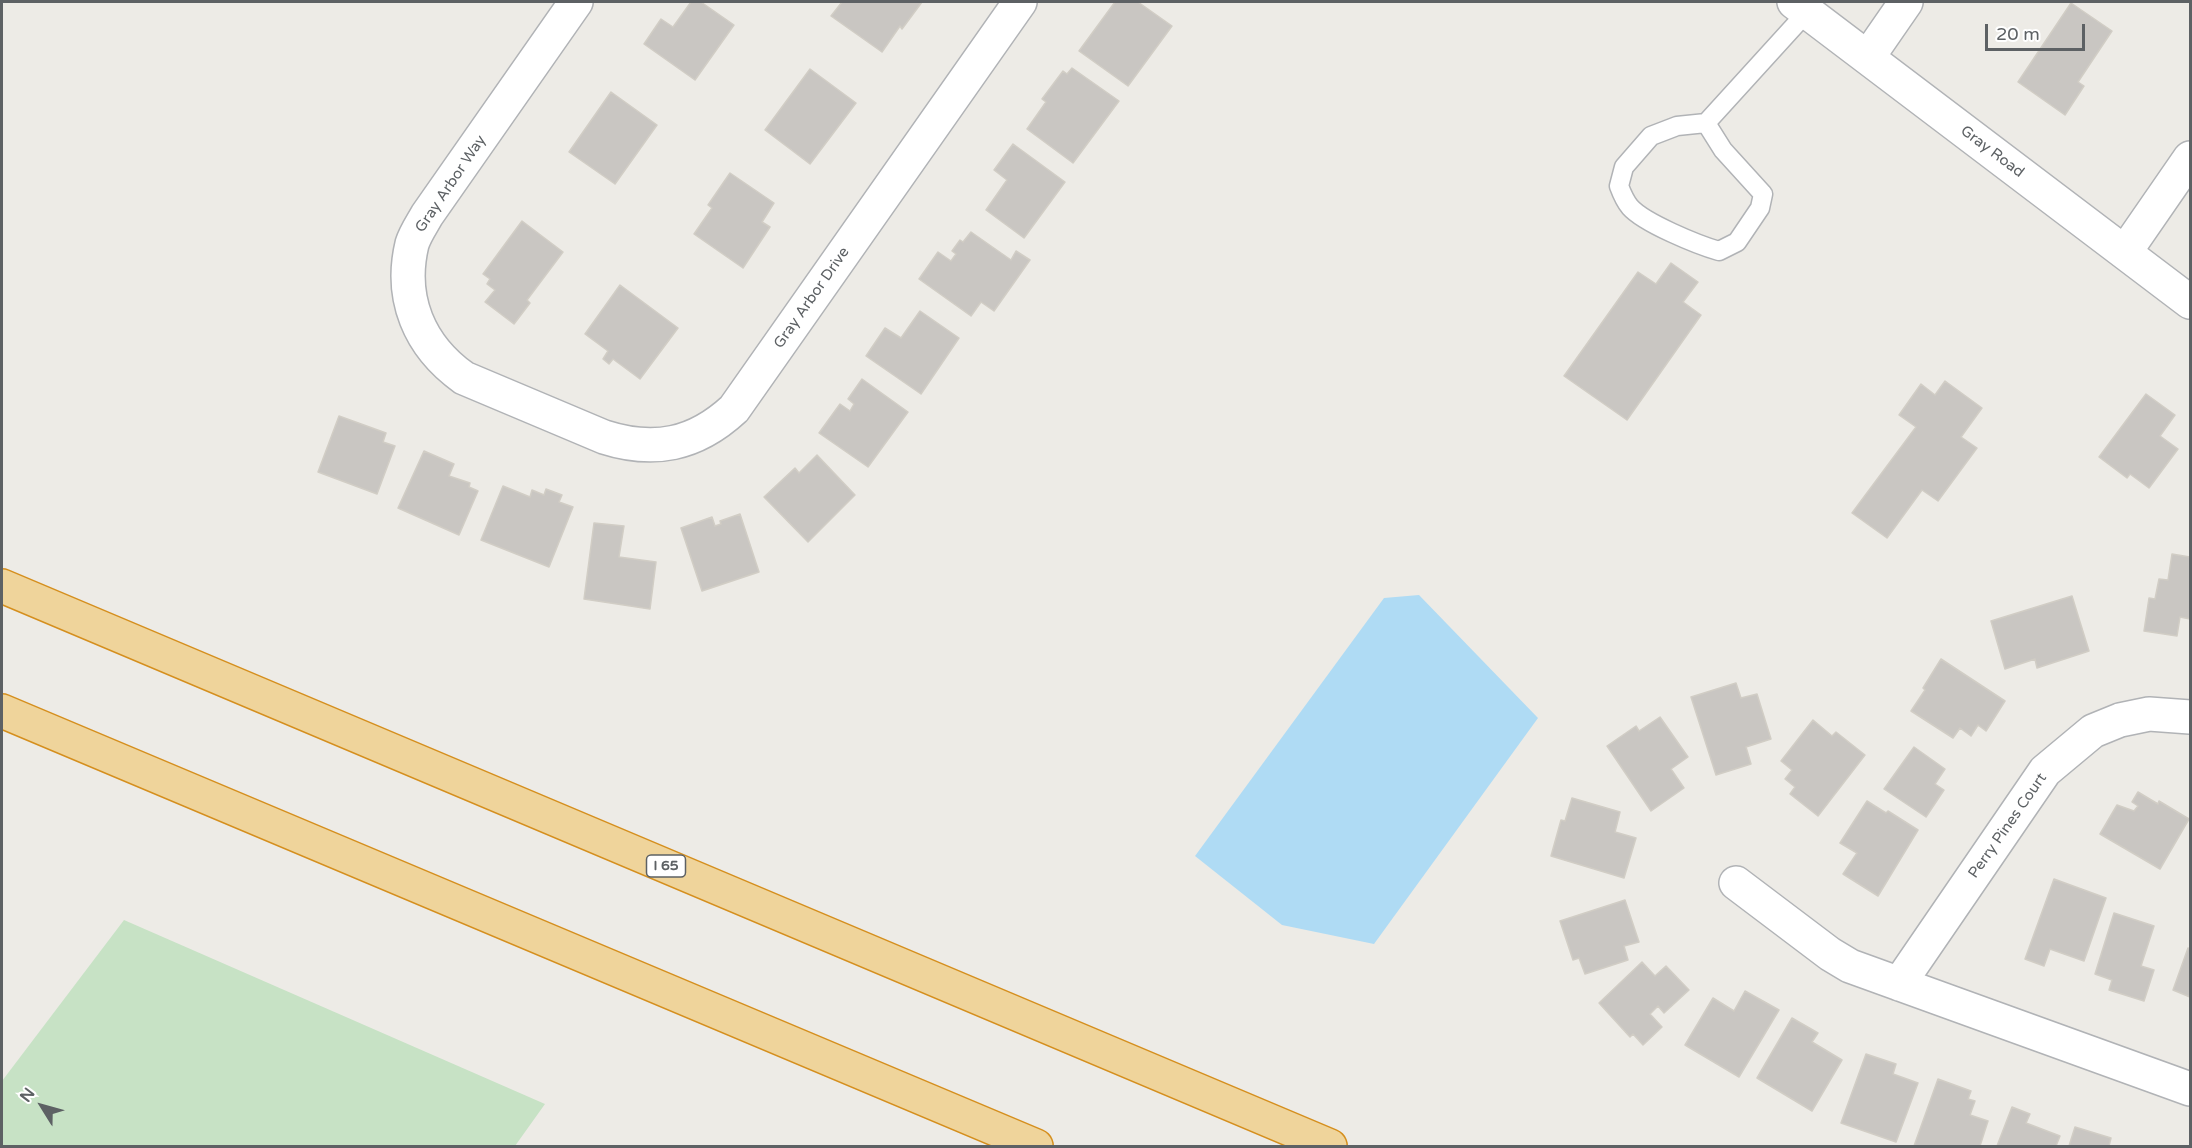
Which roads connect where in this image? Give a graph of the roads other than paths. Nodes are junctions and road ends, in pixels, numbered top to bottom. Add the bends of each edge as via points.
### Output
1 (576, 2) edge
2 (1020, 2) edge
3 (1906, 2) edge
4 (1801, 7) edge
5 (1868, 57) junction
6 (1706, 123) junction
7 (2190, 158) edge
8 (2125, 252) junction
9 (2190, 302) edge
10 (526, 405) joint
11 (2, 586) edge
12 (2, 711) edge
13 (2190, 717) edge
14 (1736, 883) dead end
15 (1899, 984) junction
16 (2190, 1089) edge
17 (1036, 1146) edge
18 (1330, 1146) edge

1 - 10 street, Gray Arbor Way via 427,215 413,242 408,273 415,318 439,357 464,378
2 - 10 street, Gray Arbor Drive via 744,396 722,420 696,436 651,446 619,442
3 - 5 street
4 - 5 street, Gray Road
4 - 6 lane
5 - 8 street, Gray Road
6 - 6 lane via 1677,126 1651,136 1624,167 1619,186 1631,209 1698,245 1719,251 1737,242 1760,208 1763,194 1723,150
7 - 8 street
8 - 9 street, Gray Road
11 - 18 highway, I 65
12 - 17 highway
13 - 15 street, Perry Pines Court via 2149,714 2120,720 2093,731 2045,771
14 - 15 street via 1830,954 1850,966
15 - 16 street

